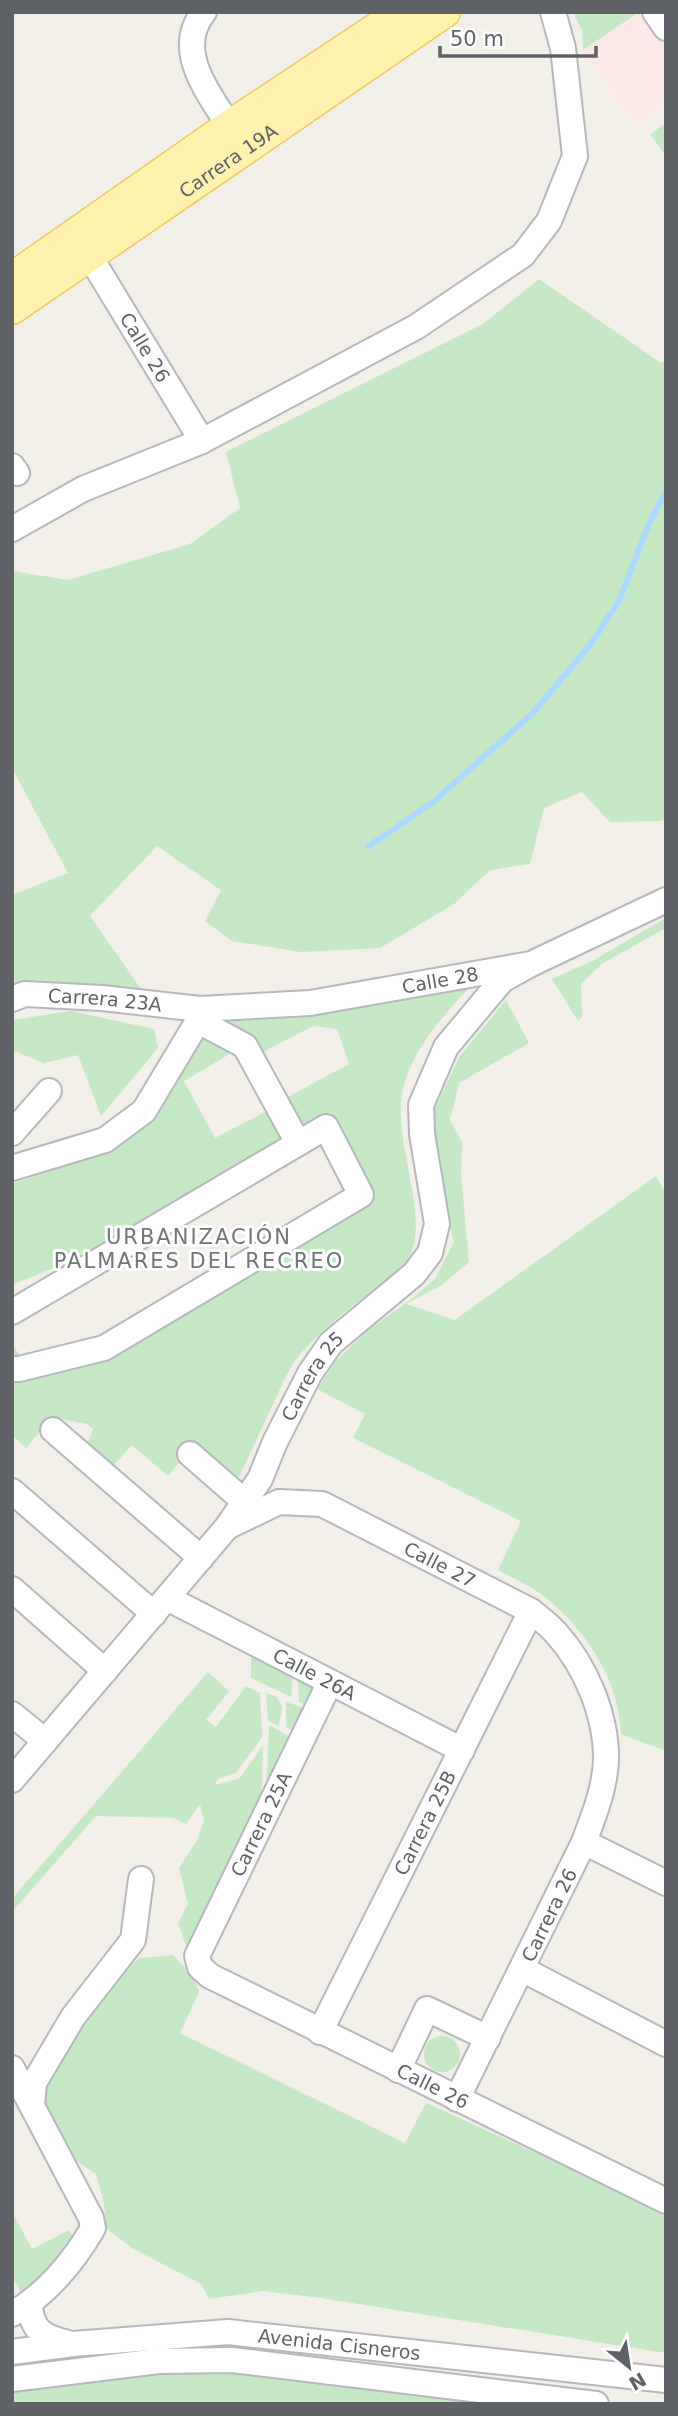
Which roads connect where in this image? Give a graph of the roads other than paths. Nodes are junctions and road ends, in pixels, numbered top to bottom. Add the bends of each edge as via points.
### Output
1 (204, 12) edge
2 (401, 12) edge
3 (553, 12) edge
4 (655, 12) edge
5 (444, 13) edge
6 (666, 28) edge
7 (229, 127) junction
8 (89, 255) junction
9 (12, 278) edge
10 (12, 309) edge
11 (202, 441) junction
12 (12, 529) edge
13 (666, 900) edge
14 (531, 964) junction
15 (12, 999) edge
16 (199, 1015) junction
17 (49, 1091) dead end
18 (12, 1133) edge
19 (298, 1143) junction
20 (12, 1168) edge
21 (12, 1312) edge
22 (12, 1369) edge
23 (53, 1430) dead end
24 (190, 1454) dead end
25 (12, 1491) edge
26 (245, 1502) junction
27 (228, 1527) junction
28 (201, 1558) junction
29 (12, 1589) edge
30 (161, 1606) junction
31 (531, 1611) junction
32 (105, 1671) junction
33 (330, 1682) junction
34 (12, 1714) edge
35 (601, 1720) joint
36 (45, 1741) junction
37 (462, 1750) junction
38 (12, 1780) edge
39 (584, 1842) junction
40 (141, 1879) dead end
41 (666, 1883) edge
42 (200, 1967) joint
43 (522, 1969) junction
44 (320, 2032) junction
45 (488, 2038) junction
46 (666, 2044) edge
47 (12, 2068) edge
48 (397, 2070) junction
49 (457, 2099) junction
50 (32, 2105) junction
51 (666, 2202) edge
52 (21, 2309) edge
53 (73, 2344) junction
54 (12, 2352) edge
55 (12, 2379) edge
56 (666, 2380) edge
57 (596, 2404) edge

1 - 7 street via 191,41 192,55
2 - 7 main road, Carrera 19A
3 - 11 street via 563,48 575,156 550,222 523,255 416,327
4 - 6 street
5 - 8 main road, Carrera 19A
7 - 9 main road, Carrera 19A
8 - 10 main road, Carrera 19A
8 - 11 street, Calle 26
11 - 12 street via 83,489
13 - 14 street, Calle 28
14 - 16 street, Calle 28 via 310,1003
14 - 26 street, Carrera 25 via 502,980 446,1047 421,1105 437,1224 430,1252 414,1275 331,1343 310,1373
15 - 16 street, Carrera 23A via 25,994 89,997
16 - 19 street via 245,1045
16 - 20 street via 144,1111 105,1140
17 - 18 street
19 - 21 street
19 - 22 street via 326,1127 361,1195 104,1348
23 - 28 street
24 - 26 street
25 - 30 street, Calle 26A
26 - 27 street, Carrera 25
27 - 28 street, Carrera 25
27 - 31 street, Calle 27 via 279,1502 323,1504
28 - 30 street, Carrera 25
29 - 32 street
30 - 32 street, Carrera 25
30 - 33 street, Calle 26A
31 - 35 street, Calle 27 via 556,1633 575,1659
31 - 37 street, Carrera 25B
32 - 36 street, Carrera 25
33 - 37 street, Calle 26A
33 - 42 street, Carrera 25A via 197,1956
34 - 36 street
35 - 39 street, Carrera 26 via 606,1758 599,1799
36 - 38 street, Carrera 25
37 - 44 street, Carrera 25B
39 - 41 street
39 - 43 street, Carrera 26
40 - 50 street via 133,1940 73,2017 34,2083
42 - 44 street, Calle 26
43 - 45 street, Carrera 26
43 - 46 street
44 - 48 street, Calle 26
45 - 48 street via 427,2009
45 - 49 street, Carrera 26
47 - 50 street
48 - 49 street, Calle 26
49 - 51 street, Calle 26
50 - 52 street via 93,2228 80,2252
52 - 53 street via 46,2338
53 - 54 street, Avenida Cisneros
53 - 56 street, Avenida Cisneros via 228,2332
55 - 57 street, Avenida Cisneros via 159,2361 232,2360

